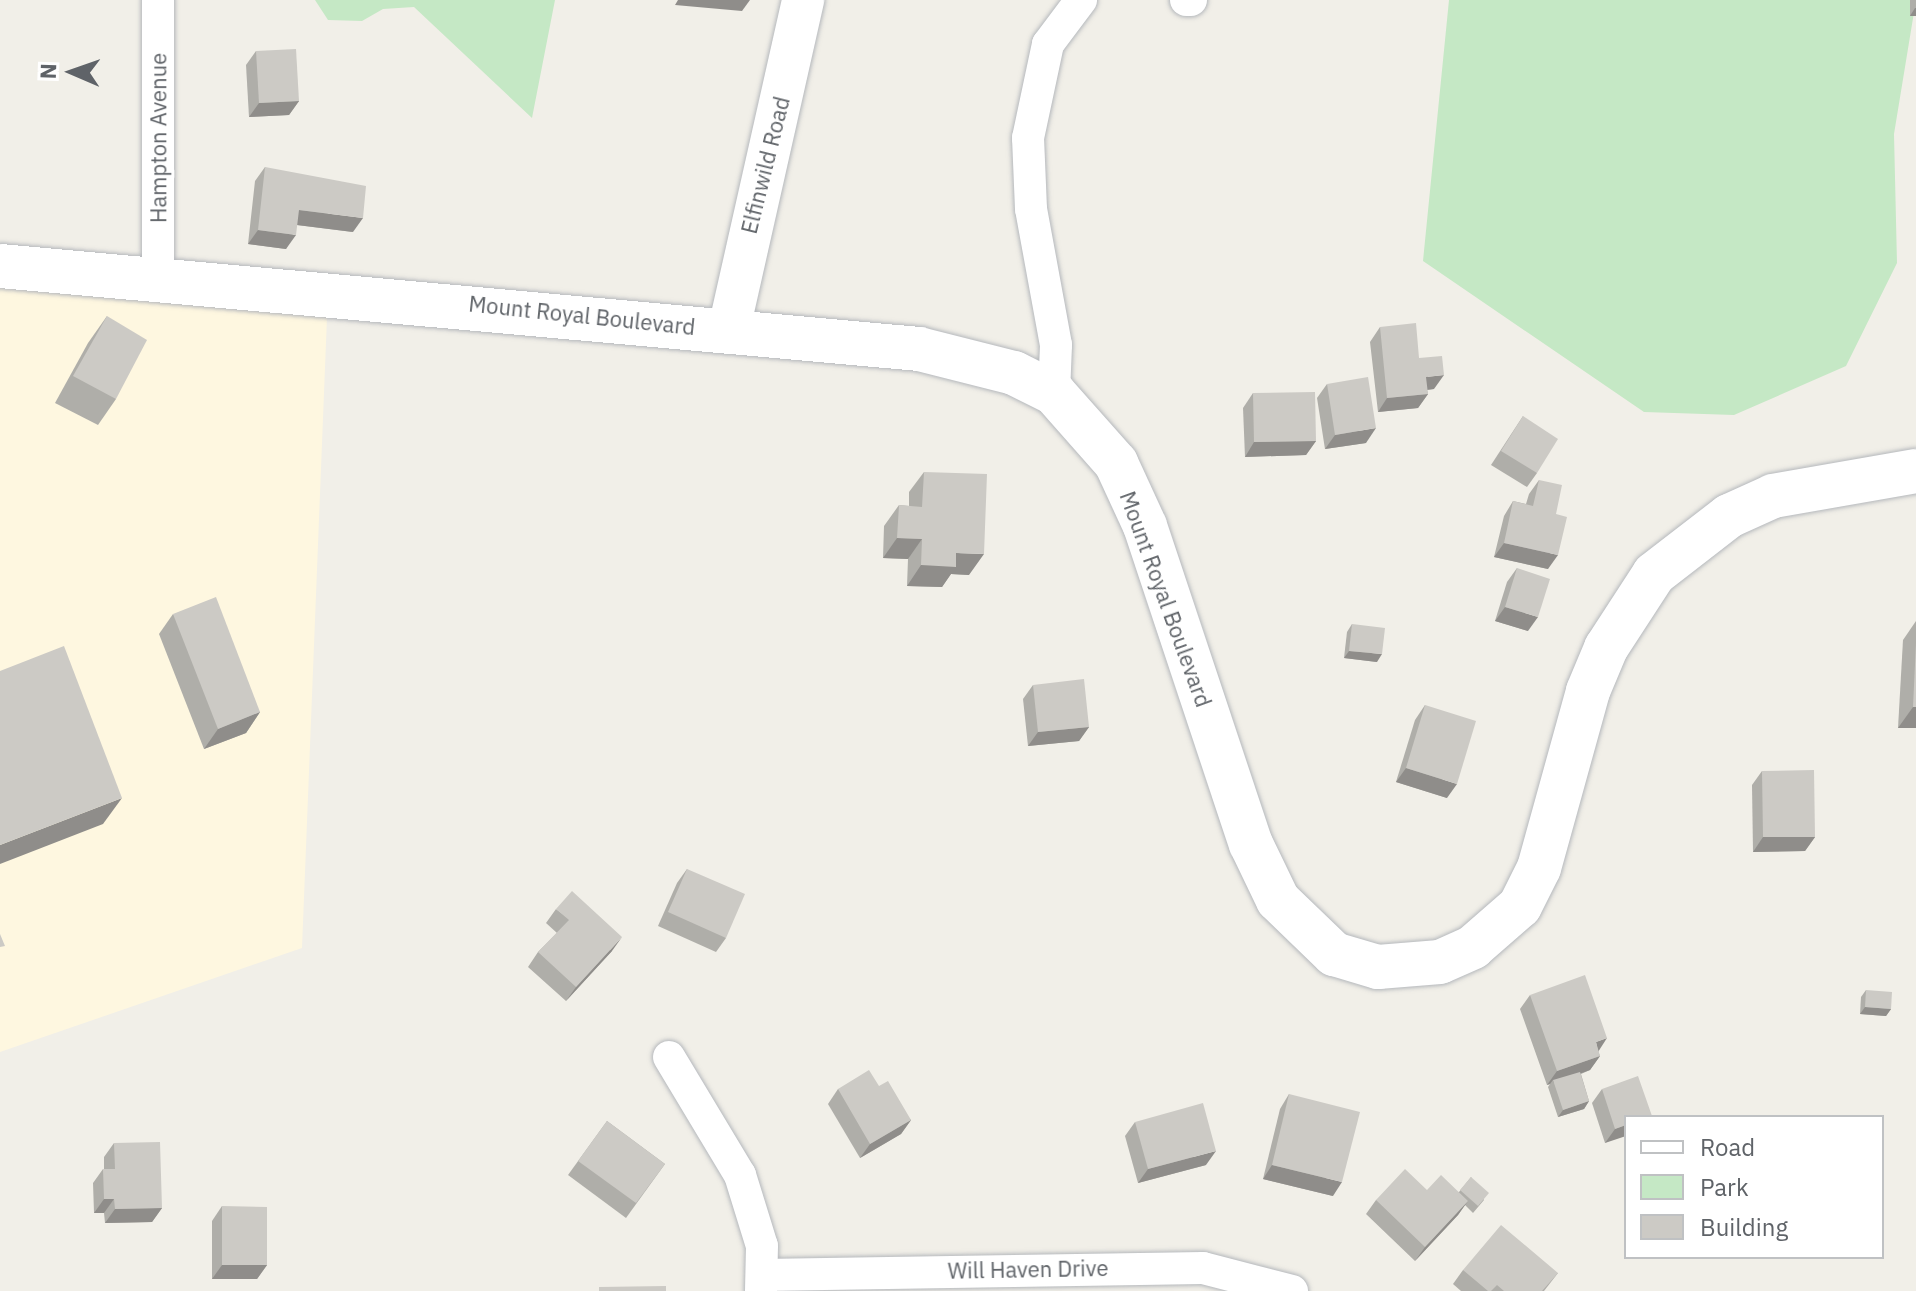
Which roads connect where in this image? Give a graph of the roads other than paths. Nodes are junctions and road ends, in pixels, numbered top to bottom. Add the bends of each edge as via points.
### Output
1 (158, 0) edge
2 (803, 0) edge
3 (1081, 0) edge
4 (0, 266) edge
5 (158, 277) junction
6 (729, 329) junction
7 (1054, 393) junction
8 (1916, 471) edge
9 (669, 1057) dead end
10 (761, 1283) edge
11 (1292, 1291) edge

1 - 5 street, Hampton Avenue
2 - 6 street, Elfinwild Road
3 - 7 street via 1048,44 1028,138 1031,209 1056,345
4 - 5 main road, Mount Royal Boulevard
5 - 6 main road, Mount Royal Boulevard
6 - 7 main road, Mount Royal Boulevard via 919,349 1014,373
7 - 8 main road, Mount Royal Boulevard via 1116,463 1145,526 1251,844 1278,900 1334,954 1378,967 1451,957 1520,906 1539,868 1588,691 1606,648 1654,574 1729,516 1773,496
9 - 10 street via 740,1175 757,1221
10 - 11 street, Will Haven Drive via 1203,1268

